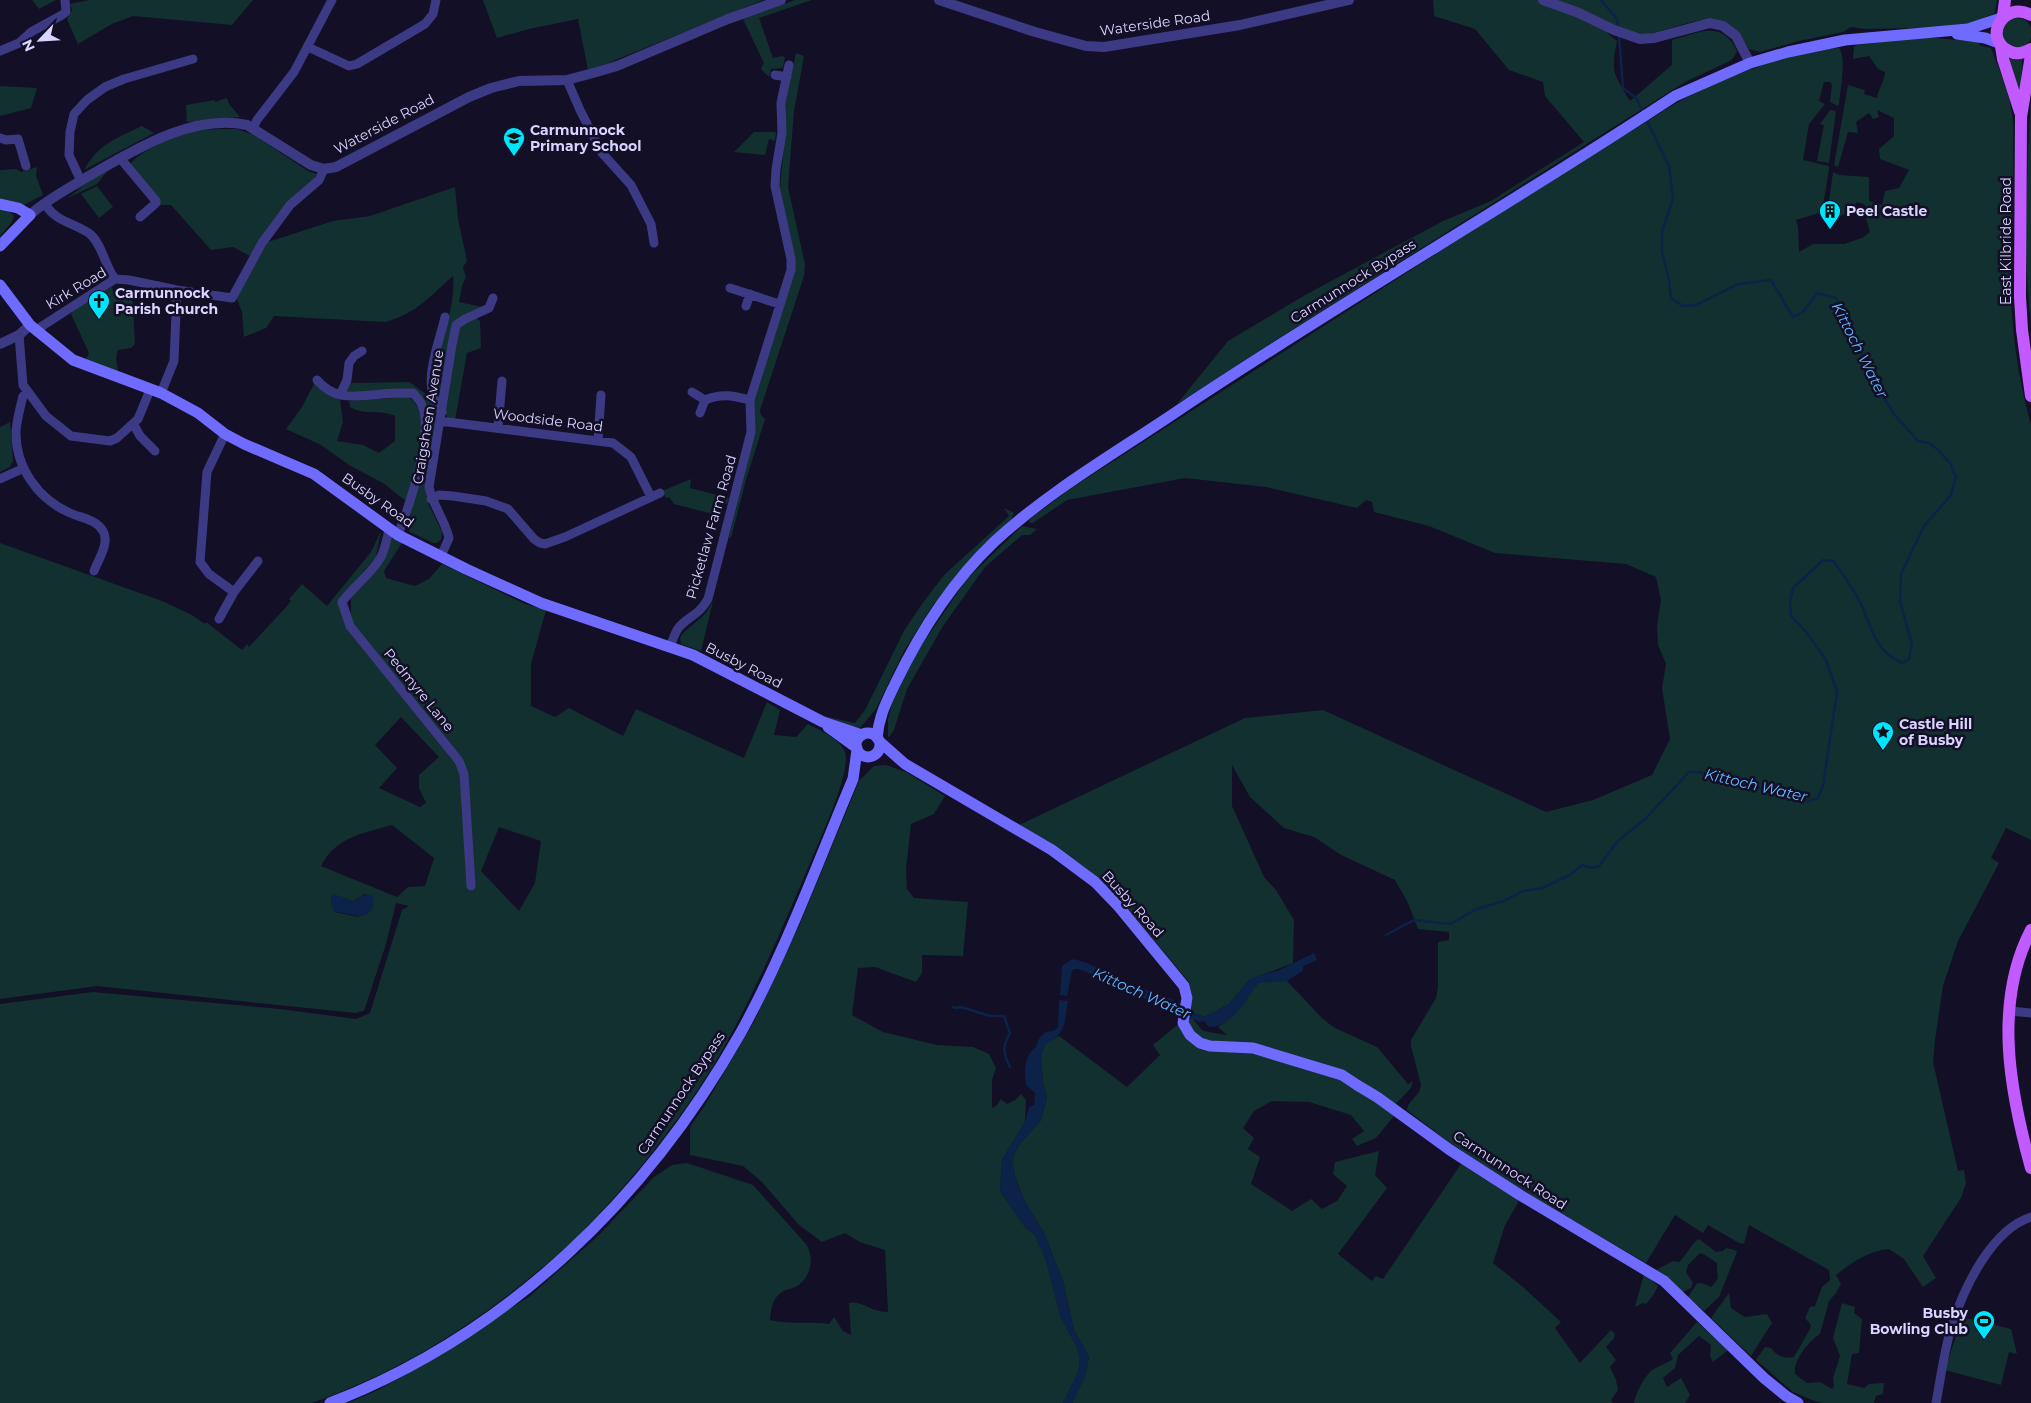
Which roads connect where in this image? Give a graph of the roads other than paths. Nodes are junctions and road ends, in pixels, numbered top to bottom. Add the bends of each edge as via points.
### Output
1 (65, 0) edge
2 (332, 0) edge
3 (436, 0) edge
4 (781, 0) edge
5 (939, 0) edge
6 (1349, 0) edge
7 (1543, 0) edge
8 (2005, 0) edge
9 (2028, 0) edge
10 (2031, 8) edge
11 (2031, 15) edge
12 (2002, 17) junction
13 (1946, 32) junction
14 (2000, 44) junction
15 (308, 48) junction
16 (2031, 49) edge
17 (0, 51) edge
18 (2031, 55) edge
19 (193, 59) dead end
20 (1750, 63) junction
21 (789, 65) dead end
22 (775, 74) dead end
23 (787, 76) junction
24 (567, 80) junction
25 (2021, 117) junction
26 (253, 128) junction
27 (0, 138) edge
28 (120, 158) junction
29 (26, 166) dead end
30 (324, 169) junction
31 (81, 181) junction
32 (0, 204) edge
33 (45, 204) junction
34 (30, 215) junction
35 (140, 217) dead end
36 (654, 243) dead end
37 (0, 246) edge
38 (115, 279) junction
39 (0, 285) edge
40 (730, 288) dead end
41 (177, 290) junction
42 (750, 294) junction
43 (493, 298) dead end
44 (779, 304) junction
45 (746, 306) dead end
46 (445, 317) dead end
47 (33, 328) junction
48 (19, 334) junction
49 (0, 344) edge
50 (362, 352) dead end
51 (2029, 371) edge
52 (317, 380) dead end
53 (502, 381) dead end
54 (156, 391) junction
55 (692, 392) dead end
56 (340, 395) junction
57 (601, 395) dead end
58 (23, 396) dead end
59 (2031, 396) edge
60 (705, 400) junction
61 (750, 400) junction
62 (700, 413) dead end
63 (441, 417) junction
64 (134, 425) junction
65 (498, 427) junction
66 (225, 434) junction
67 (598, 440) junction
68 (155, 451) dead end
69 (24, 468) junction
70 (0, 479) edge
71 (660, 493) dead end
72 (651, 497) junction
73 (431, 498) junction
74 (394, 533) junction
75 (441, 556) junction
76 (258, 561) dead end
77 (98, 568) dead end
78 (234, 592) junction
79 (219, 619) dead end
80 (670, 647) junction
81 (880, 717) junction
82 (823, 722) junction
83 (862, 734) junction
84 (878, 740) junction
85 (857, 749) junction
86 (871, 756) junction
87 (905, 764) junction
88 (853, 779) junction
89 (472, 886) dead end
90 (2031, 930) edge
91 (2010, 1011) junction
92 (1185, 1012) joint
93 (2031, 1014) edge
94 (2031, 1168) edge
95 (2031, 1217) edge
96 (330, 1403) edge
97 (1798, 1403) edge
98 (1936, 1403) edge

1 - 17 street via 66,12 31,32 19,43
2 - 15 street
3 - 15 street via 433,14 425,24 357,64 349,66
4 - 24 street, Waterside Road via 728,18 617,66
5 - 6 street, Waterside Road via 1086,46 1104,47 1240,26
7 - 20 street via 1640,39 1710,23 1723,26 1736,36
8 - 12 main road
9 - 10 main road
11 - 12 main road via 2014,11
12 - 13 main road, Carmunnock Bypass via 1980,26
12 - 14 main road, East Kilbride Road via 1997,28
13 - 14 main road, Carmunnock Bypass via 1986,38
13 - 20 main road, Carmunnock Bypass via 1845,40
14 - 16 main road via 2017,53
14 - 25 main road, East Kilbride Road
15 - 26 street
18 - 25 main road, East Kilbride Road
19 - 31 street via 105,87 74,114 69,155
20 - 81 main road, Carmunnock Bypass via 1675,96 1237,372 1022,517 970,568 932,616
21 - 23 street, Picketlaw Farm Road
22 - 23 street
23 - 44 street, Picketlaw Farm Road via 781,103 782,134 776,186 791,270
24 - 30 street, Waterside Road via 519,81 491,88 346,163
24 - 36 street via 602,153 631,185 651,224
25 - 51 main road, East Kilbride Road via 2020,297
26 - 28 street, Waterside Road via 238,123 195,126
26 - 30 street, Waterside Road via 298,159
27 - 29 street via 18,139
28 - 31 street, Waterside Road
28 - 35 street via 156,201
30 - 41 street, Kirk Road via 319,180 290,205 262,243 232,298
31 - 33 street, Waterside Road
32 - 34 main road
33 - 34 street, Waterside Road
33 - 38 street via 52,214 90,234
34 - 37 main road, Waterside Road
38 - 41 street, Kirk Road
38 - 47 street, Kirk Road
39 - 47 main road, Busby Road
40 - 42 street
41 - 54 street via 174,361
42 - 44 street
42 - 45 street
43 - 63 street, Craigsheen Avenue via 489,308 456,325
44 - 61 street, Picketlaw Farm Road
46 - 63 street via 432,367 432,388
47 - 48 street, Kirk Road
47 - 54 main road, Busby Road via 73,360
48 - 49 street, Kirk Road
48 - 64 street via 23,385 46,416 71,436 110,441
50 - 56 street via 349,363 347,380
51 - 59 main road, East Kilbride Road
52 - 56 street via 325,390
53 - 65 street
54 - 64 street
54 - 66 main road, Busby Road via 198,413
55 - 60 street
56 - 74 street via 413,393 422,406 425,436 415,486
57 - 67 street
58 - 69 street via 17,440
60 - 61 street via 724,394
60 - 62 street
61 - 80 street, Picketlaw Farm Road via 751,432 708,600 697,614 682,624
63 - 65 street, Woodside Road
63 - 73 street, Craigsheen Avenue via 429,487
64 - 68 street
65 - 67 street, Woodside Road
66 - 74 main road, Busby Road via 314,474
66 - 78 street via 207,472 200,562 209,574
67 - 72 street, Woodside Road via 619,446 631,457
69 - 70 street
69 - 77 street via 47,501 92,521 103,531 106,540
71 - 72 street
72 - 73 street via 545,544 534,539 508,509 486,501 453,496
73 - 75 street, Craigsheen Avenue via 449,538
74 - 75 main road, Busby Road
74 - 89 street, Pedmyre Lane via 382,556 342,602 350,626 459,761 464,774
75 - 80 main road, Busby Road via 540,603
76 - 78 street
78 - 79 street
80 - 82 main road, Busby Road via 713,665
81 - 83 main road, Carmunnock Bypass
81 - 84 main road, Carmunnock Bypass
82 - 83 main road, Busby Road
82 - 85 main road, Busby Road
83 - 84 main road via 871,734
83 - 85 main road via 856,742
84 - 86 main road via 879,749
84 - 87 main road, Busby Road
85 - 86 main road via 862,755
85 - 88 main road, Carmunnock Bypass
86 - 87 main road, Busby Road
86 - 88 main road, Carmunnock Bypass
87 - 92 main road, Busby Road via 1052,850 1095,882 1184,986 1187,998
88 - 96 main road, Carmunnock Bypass via 782,948 740,1033 671,1140 630,1190 556,1266 489,1317 457,1339 369,1387
90 - 91 main road via 2018,965
91 - 93 street
91 - 94 main road via 2012,1083
92 - 97 main road, Carmunnock Road via 1186,1029 1204,1045 1253,1048 1305,1063 1342,1075 1377,1097 1516,1193 1664,1281 1764,1378
95 - 98 street via 2004,1233 1973,1276 1952,1324

